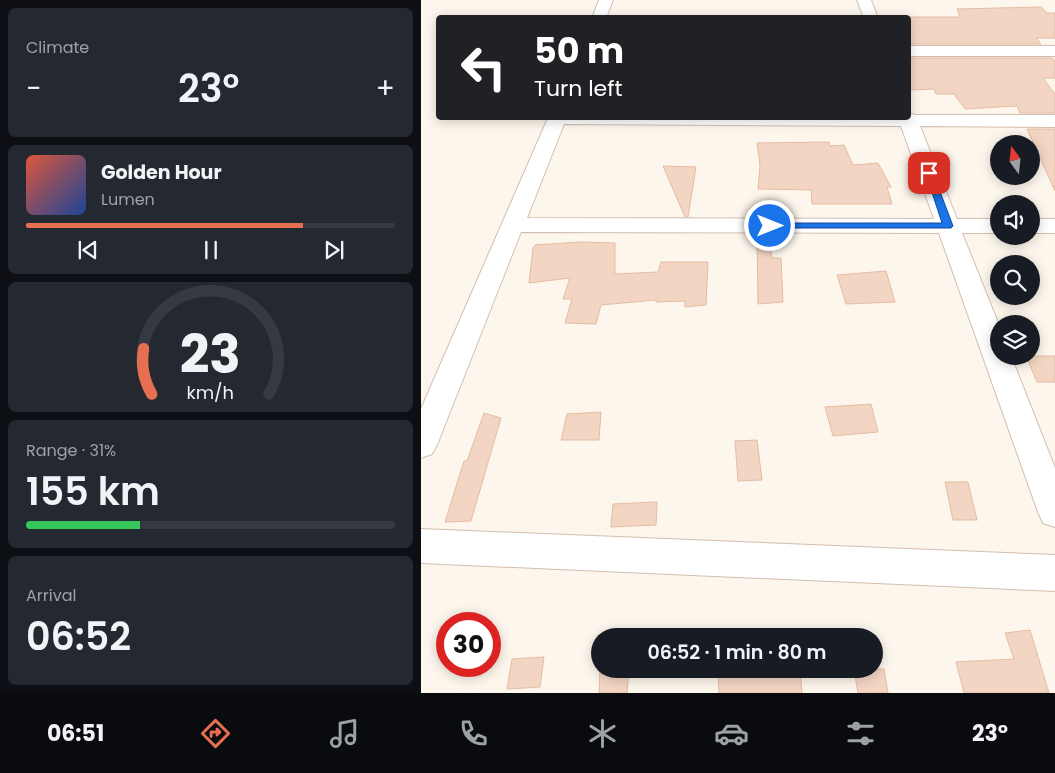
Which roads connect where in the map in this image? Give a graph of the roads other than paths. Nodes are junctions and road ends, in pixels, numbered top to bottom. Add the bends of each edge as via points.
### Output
1 (606, 0) edge
2 (864, 0) edge
3 (600, 15) edge
4 (870, 15) edge
5 (911, 51) edge
6 (1055, 51) edge
7 (911, 119) edge
8 (556, 120) edge
9 (909, 120) edge
10 (1055, 121) edge
11 (512, 225) junction
12 (948, 226) junction
13 (990, 226) edge
14 (1040, 226) edge
15 (1055, 226) edge
16 (421, 445) edge
17 (1055, 512) edge
18 (421, 546) edge
19 (1055, 573) edge

1 - 3 street
2 - 4 street
5 - 6 street
7 - 10 street
8 - 11 street
9 - 12 street
11 - 12 street
11 - 16 street
12 - 13 street
12 - 17 street
14 - 15 street
18 - 19 street

